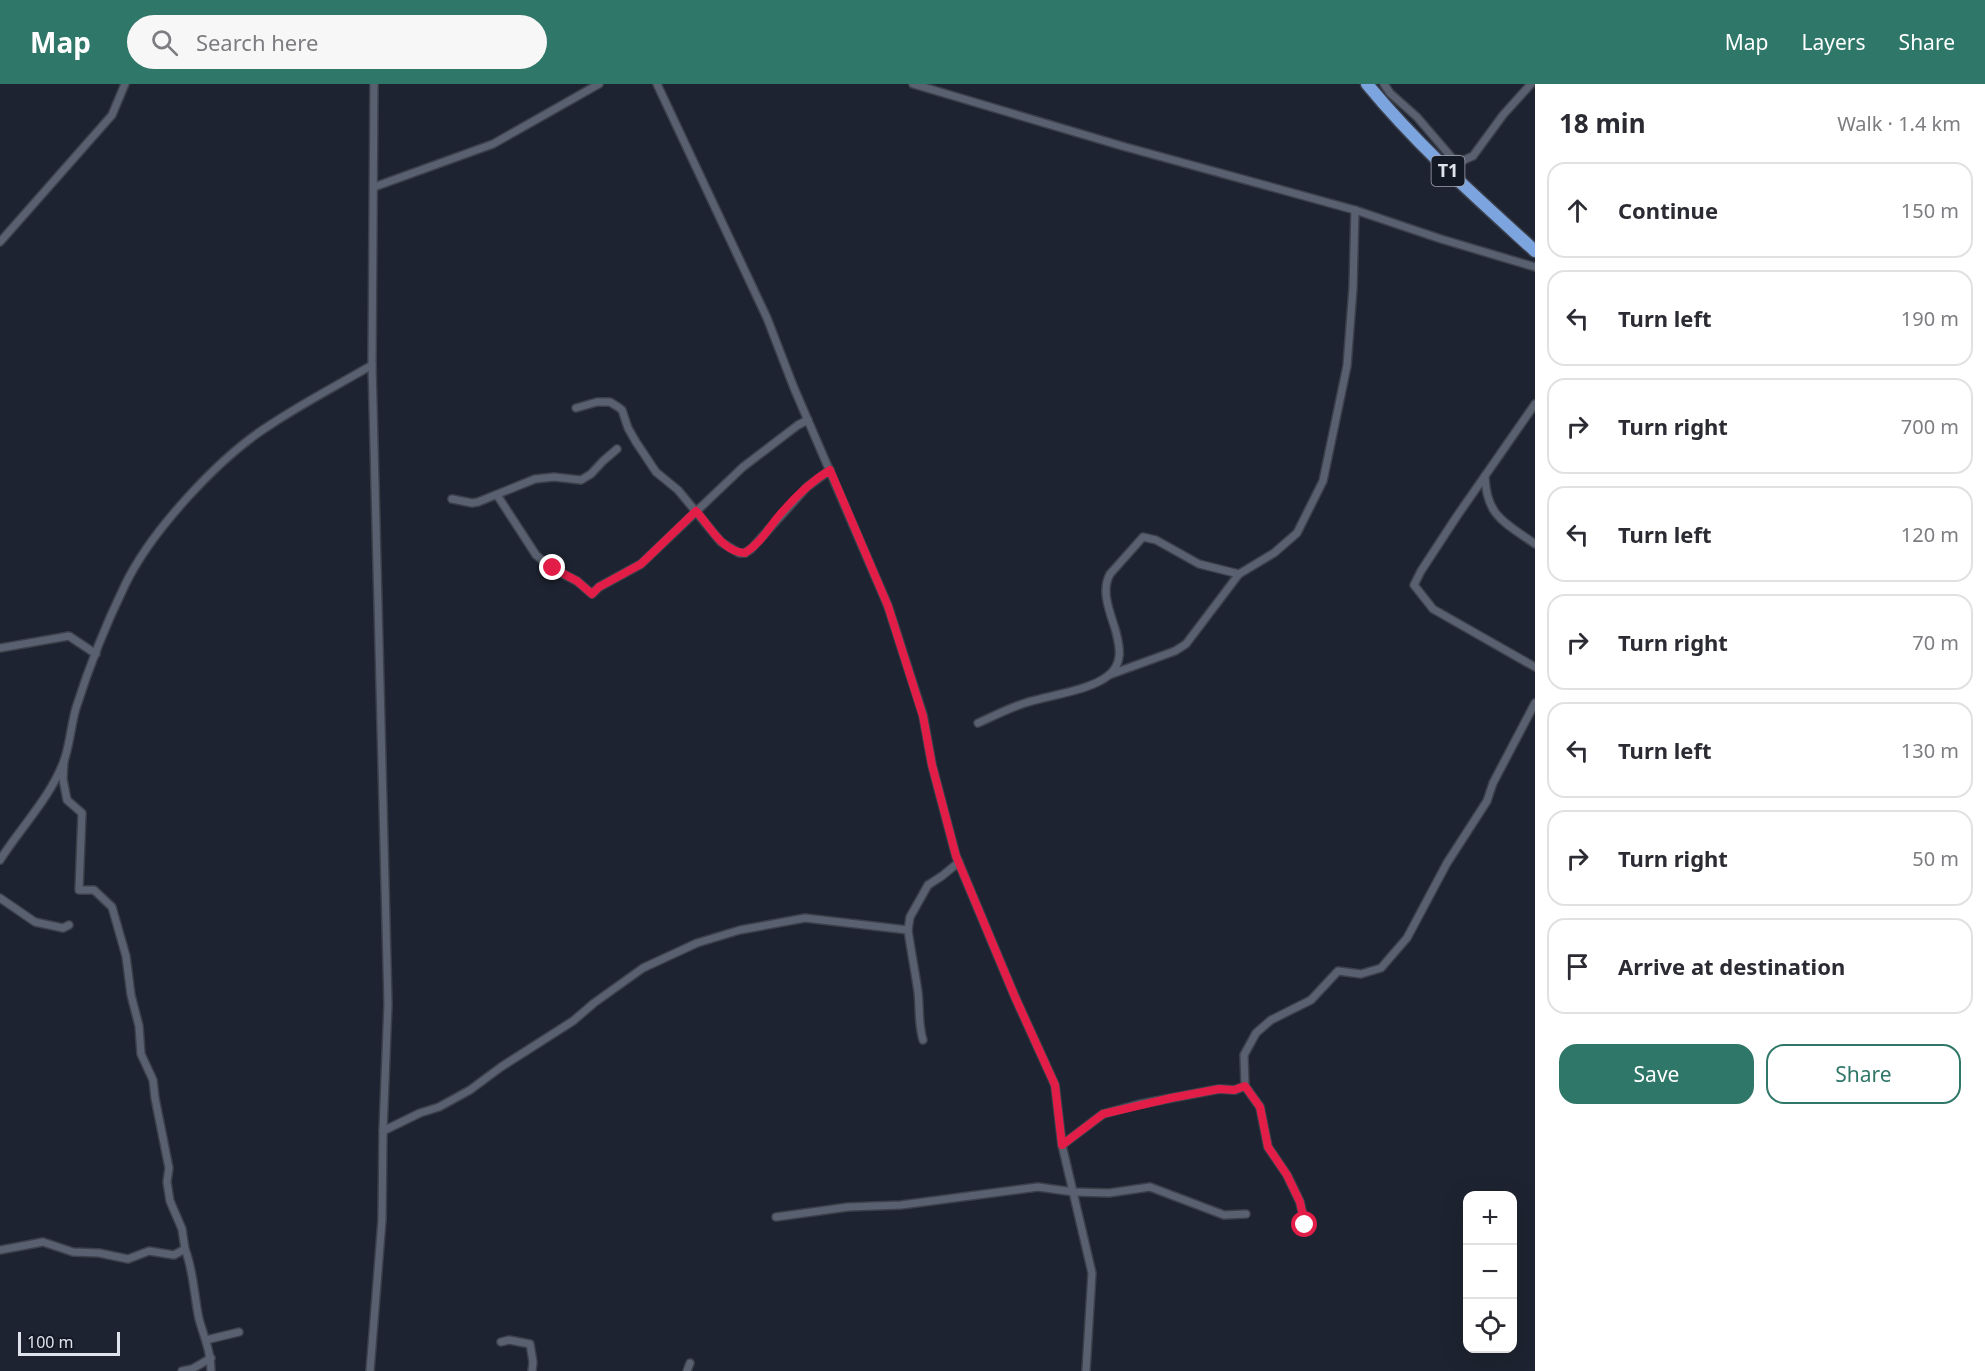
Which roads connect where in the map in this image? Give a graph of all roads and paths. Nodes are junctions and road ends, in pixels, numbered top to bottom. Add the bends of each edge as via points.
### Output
1 (125, 84) edge
2 (374, 84) edge
3 (599, 84) edge
4 (657, 84) edge
5 (913, 84) edge
6 (1367, 84) edge
7 (1384, 84) edge
8 (1531, 84) edge
9 (374, 187) junction
10 (1355, 210) junction
11 (0, 242) edge
12 (1535, 251) edge
13 (1535, 267) edge
14 (372, 365) junction
15 (1535, 404) edge
16 (576, 408) dead end
17 (808, 420) junction
18 (617, 449) dead end
19 (830, 470) junction
20 (1485, 476) junction
21 (497, 495) junction
22 (452, 499) dead end
23 (696, 511) junction
24 (1535, 544) edge
25 (1239, 574) junction
26 (0, 648) edge
27 (96, 654) junction
28 (1535, 668) edge
29 (1109, 675) junction
30 (1535, 703) edge
31 (978, 723) dead end
32 (63, 761) junction
33 (0, 860) edge
34 (959, 862) junction
35 (0, 898) edge
36 (69, 925) dead end
37 (908, 930) junction
38 (923, 1040) dead end
39 (1245, 1086) junction
40 (383, 1131) junction
41 (1062, 1145) junction
42 (1074, 1192) junction
43 (1245, 1214) dead end
44 (776, 1217) dead end
45 (1305, 1225) dead end
46 (184, 1249) junction
47 (0, 1250) edge
48 (239, 1332) dead end
49 (206, 1340) junction
50 (501, 1342) dead end
51 (211, 1358) junction
52 (690, 1363) dead end
53 (182, 1371) edge
54 (211, 1371) edge
55 (370, 1371) edge
56 (532, 1371) edge
57 (687, 1371) edge
58 (1086, 1371) edge

1 - 11 street via 111,115
2 - 9 street
3 - 9 street via 493,144
4 - 17 street via 767,318
5 - 10 street
6 - 12 highway, T1 via 1459,182
7 - 8 street via 1453,159 1464,160 1473,156
9 - 14 street
10 - 13 street
10 - 25 street via 1347,366 1323,481 1297,533 1274,553
14 - 27 street via 269,425 230,455 184,501 125,584
14 - 40 street via 388,1004
15 - 20 street
16 - 23 street via 610,402 622,410 628,428 656,472
17 - 19 street
17 - 23 street via 759,454
18 - 21 street via 582,480 535,479
19 - 23 street via 807,487 745,553 721,542
19 - 34 street via 888,606 923,716
20 - 24 street via 1488,499 1497,518
20 - 28 street via 1414,585 1433,609
21 - 22 street via 472,503
21 - 23 street via 536,555 592,594 641,564
25 - 29 street via 1186,644
25 - 29 street via 1198,564 1156,540 1143,537 1106,581 1105,592 1120,647 1118,662
26 - 27 street via 69,636
27 - 32 street via 76,708
29 - 31 street via 1073,690 1026,702
30 - 39 street via 1487,801 1447,863 1407,938 1381,968 1361,974 1338,971 1311,1000 1271,1020 1256,1033 1244,1054
32 - 33 street via 40,806
32 - 46 street via 67,800 82,813 79,890 94,890 112,907 139,1026 141,1054 153,1080 169,1167 166,1182 183,1229
34 - 37 street via 928,885 910,917
34 - 41 street via 1055,1085
35 - 36 street via 35,922 63,928
37 - 38 street
37 - 40 street via 805,918 697,943 644,968 470,1090
39 - 41 street via 1103,1114
39 - 45 street via 1260,1107 1268,1147 1300,1202
40 - 55 street via 382,1220
41 - 42 street
42 - 43 street via 1109,1193 1150,1187 1224,1215
42 - 44 street via 1038,1187
42 - 58 street via 1092,1274
46 - 47 street via 174,1255 149,1251 128,1259 73,1252 43,1242
46 - 49 street via 191,1265
48 - 49 street
49 - 51 street
50 - 56 street via 530,1344
51 - 53 street
51 - 54 street
52 - 57 street

